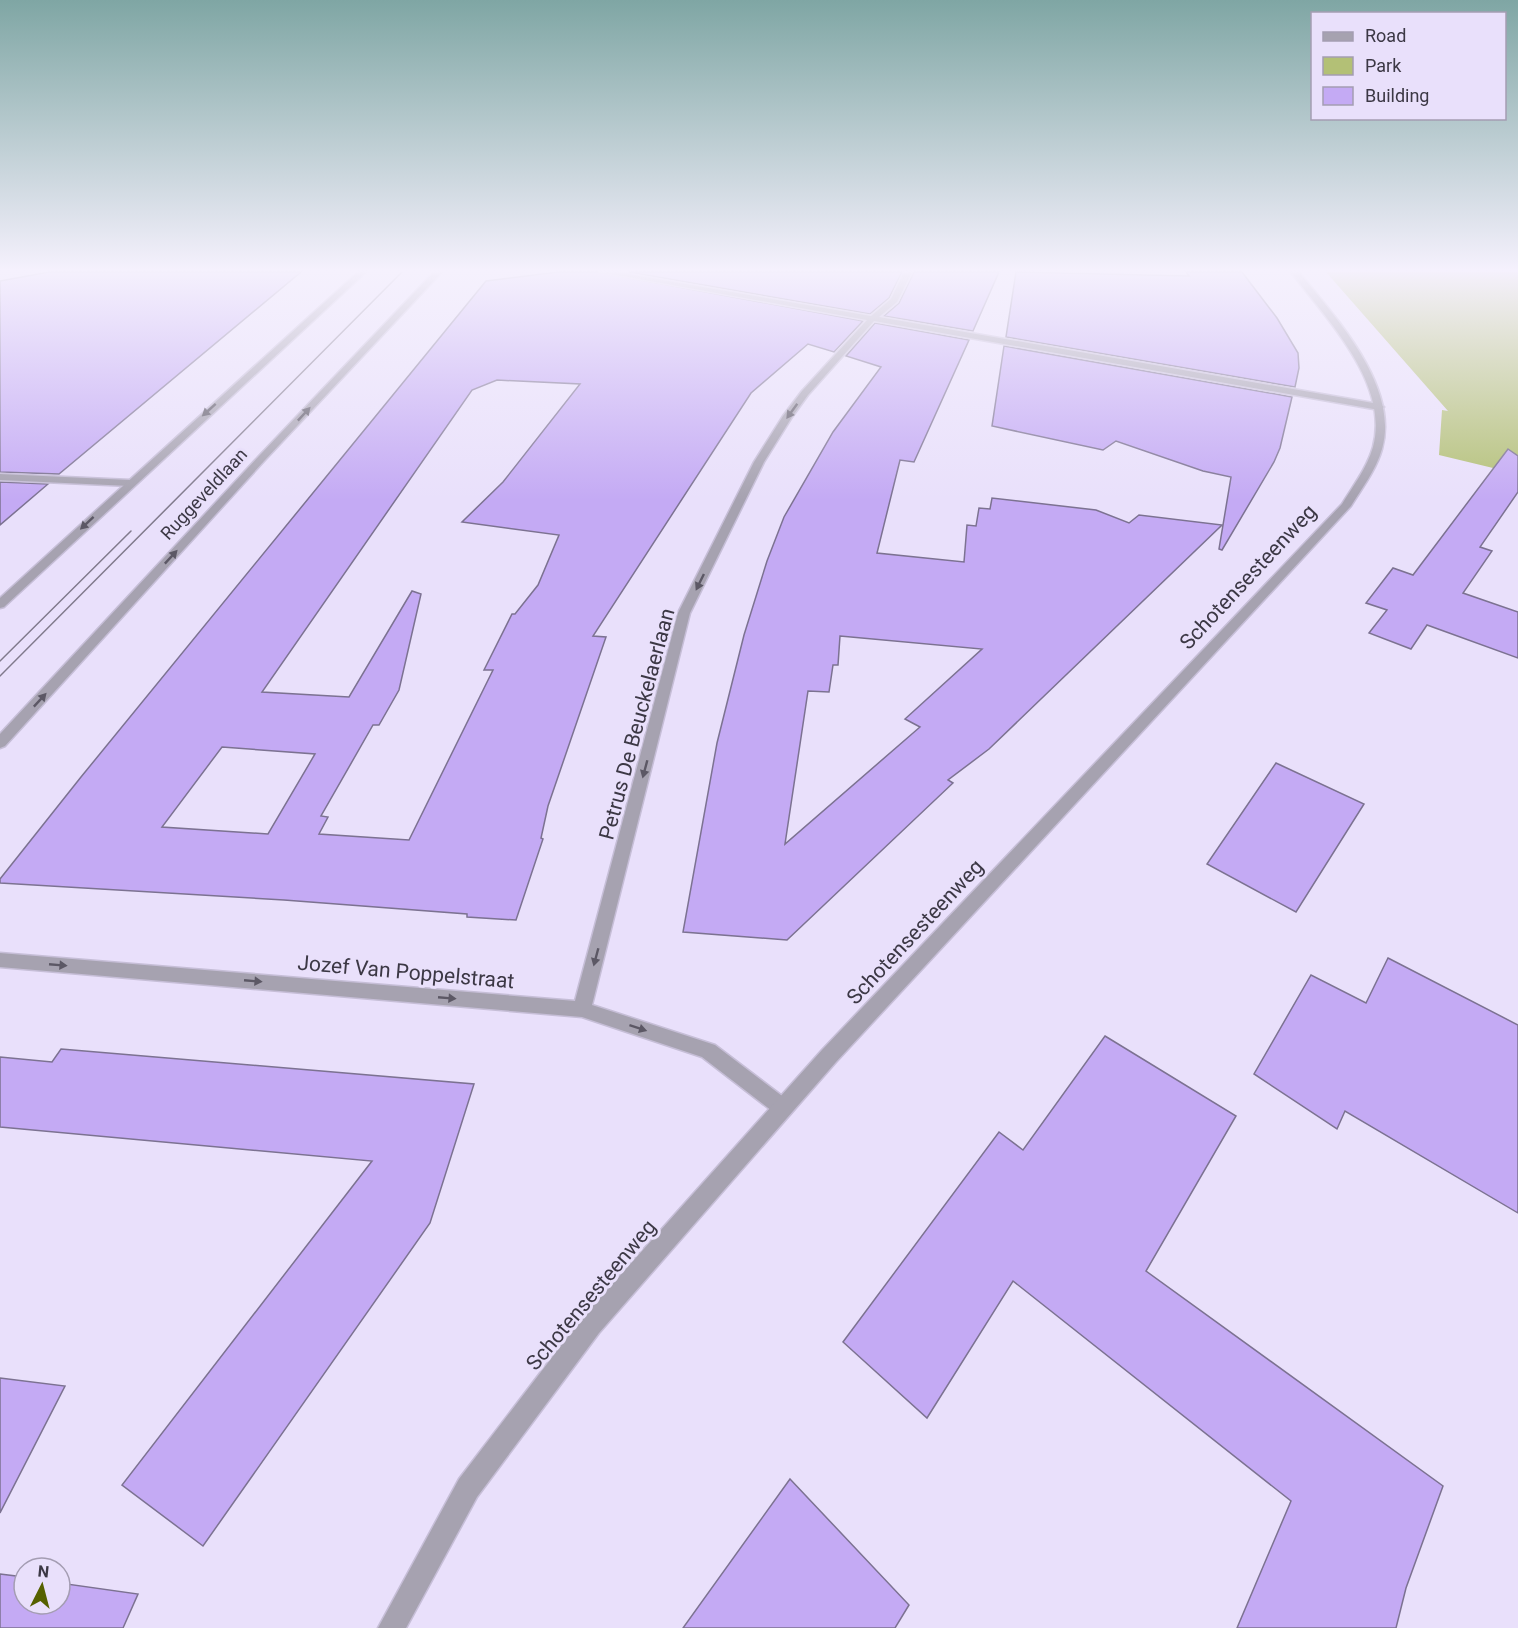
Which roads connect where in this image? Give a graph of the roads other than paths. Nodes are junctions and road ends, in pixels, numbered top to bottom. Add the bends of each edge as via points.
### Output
1 (278, 348) edge
2 (366, 348) edge
3 (846, 348) edge
4 (1039, 348) edge
5 (1352, 348) edge
6 (1378, 407) junction
7 (0, 477) edge
8 (130, 483) junction
9 (0, 604) edge
10 (0, 744) edge
11 (0, 960) edge
12 (582, 1010) junction
13 (783, 1108) junction
14 (391, 1628) edge

1 -> 8 street
10 -> 2 street, Ruggeveldlaan
3 -> 12 street, Petrus De Beuckelaerlaan via 806,393 759,462 684,613
4 - 6 street
5 - 6 street, Schotensesteenweg
6 - 13 street, Schotensesteenweg via 1379,441 1371,465 1346,506
7 - 8 street
8 -> 9 street
11 -> 12 street, Jozef Van Poppelstraat
12 -> 13 street, Jozef Van Poppelstraat via 708,1051
13 - 14 street, Schotensesteenweg via 591,1325 468,1488

